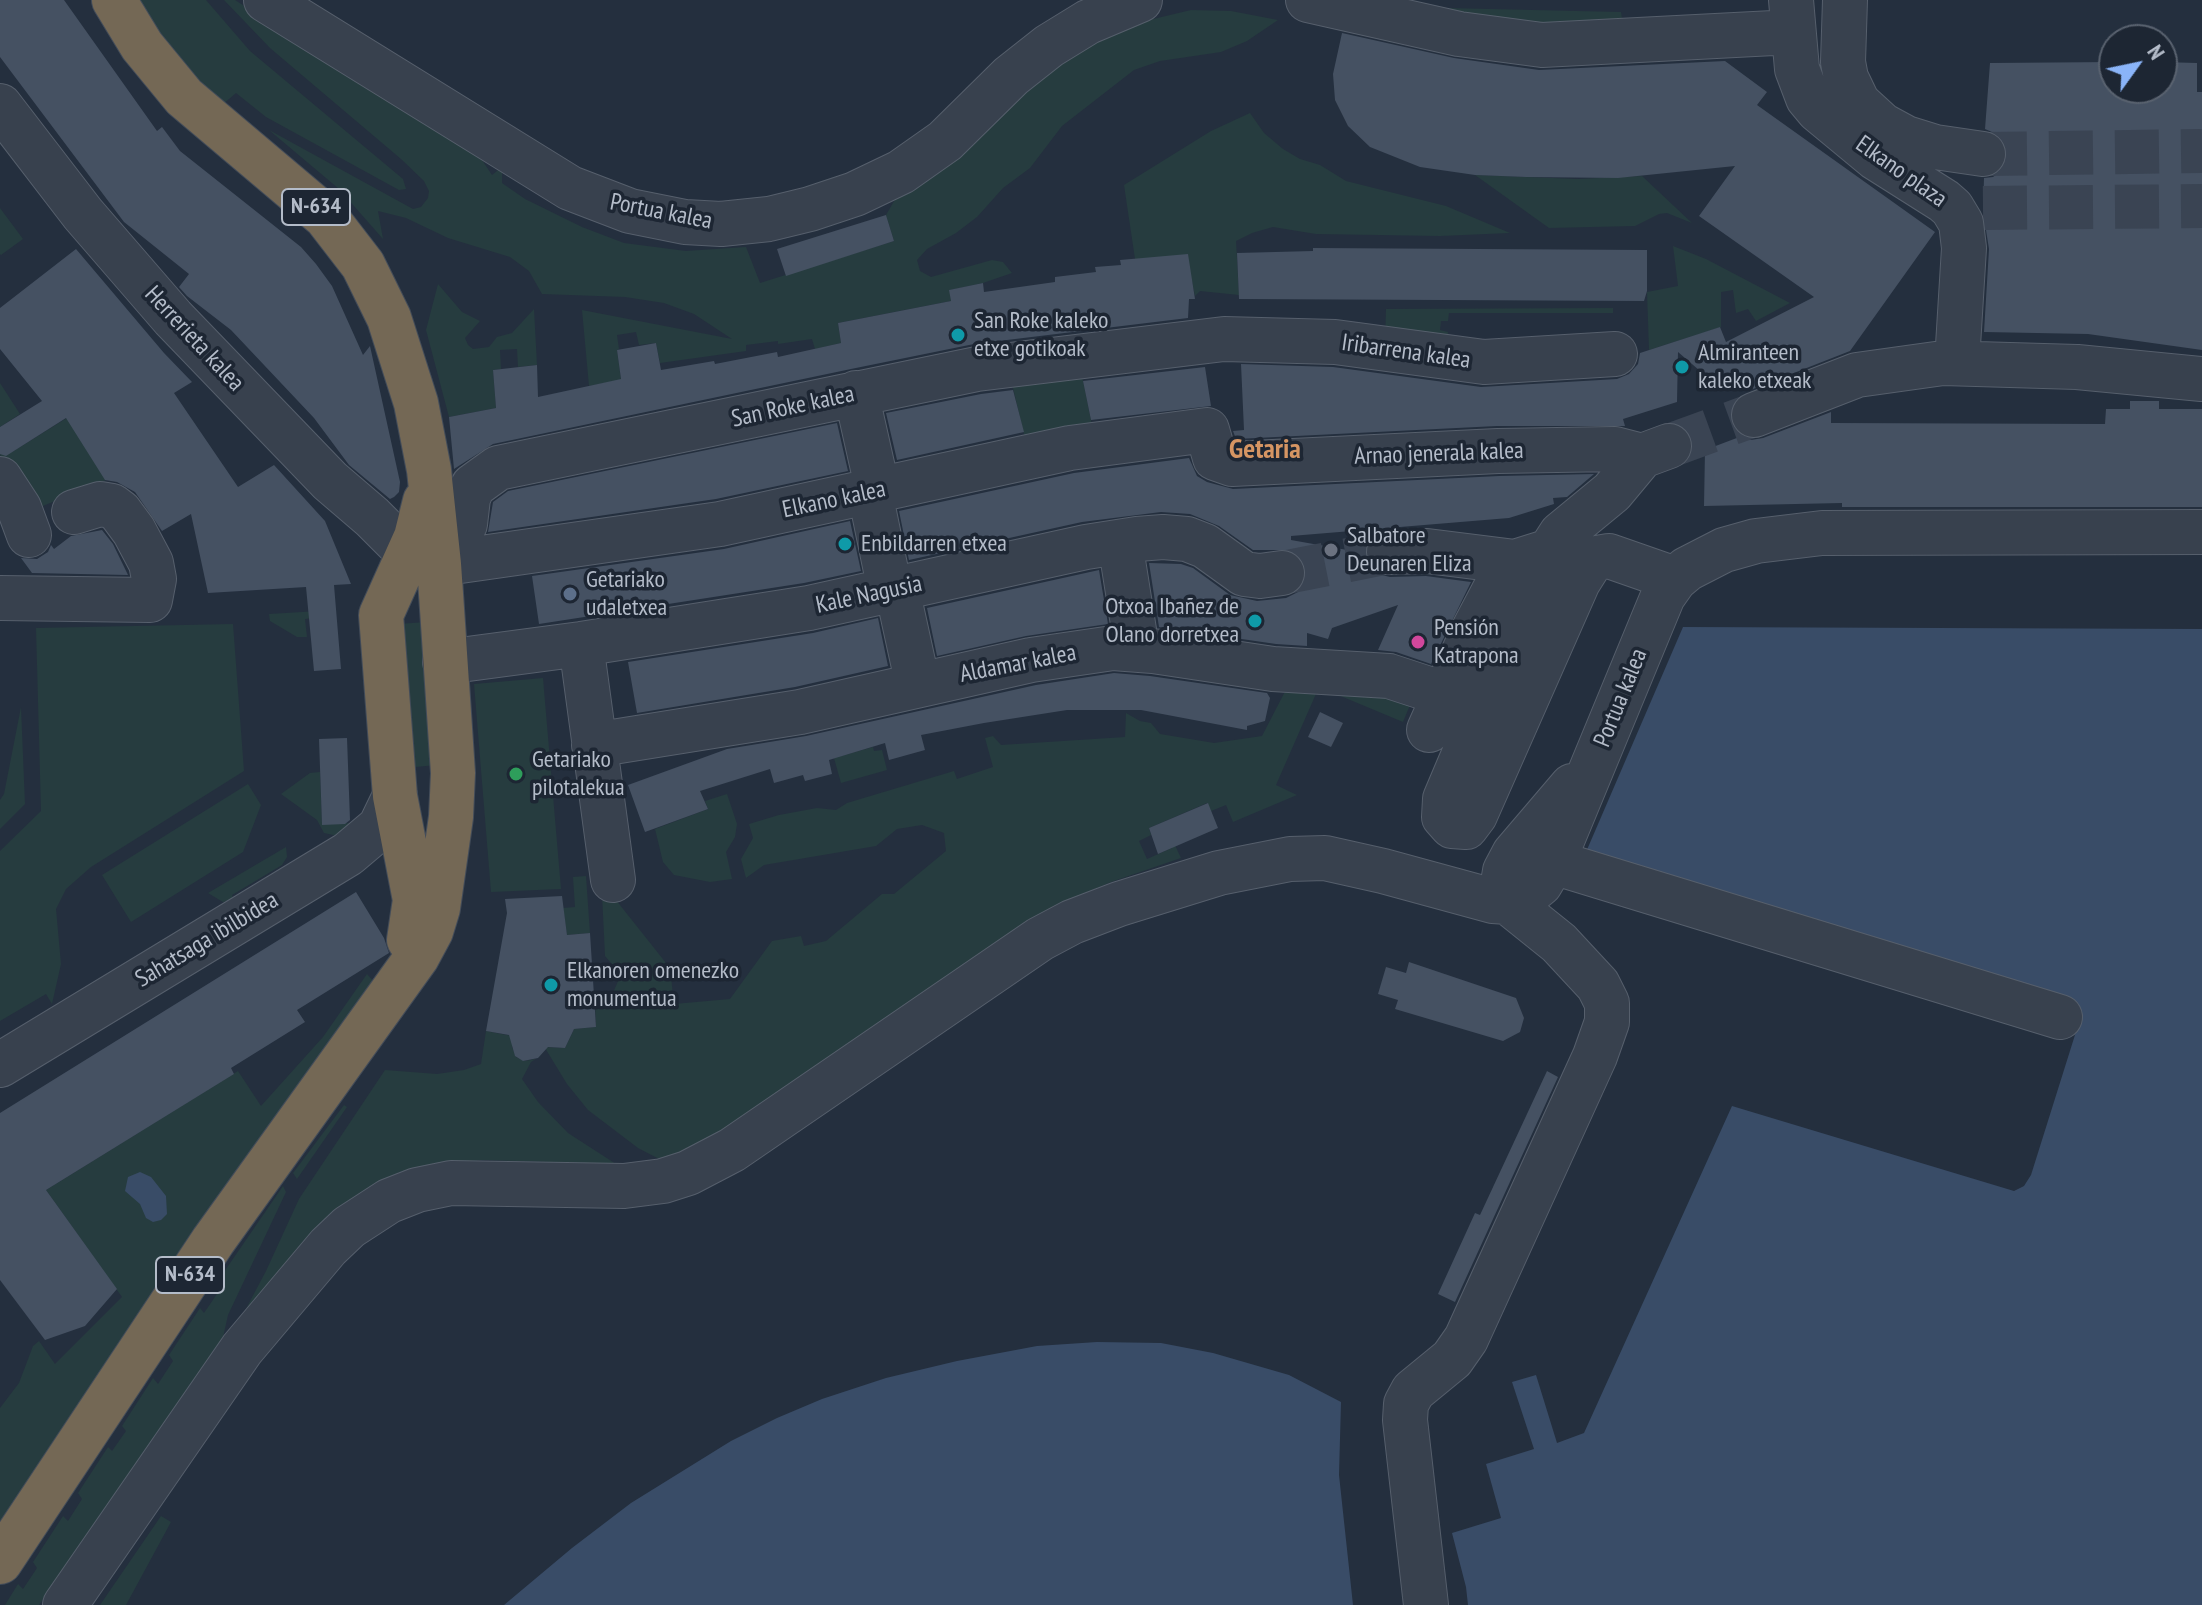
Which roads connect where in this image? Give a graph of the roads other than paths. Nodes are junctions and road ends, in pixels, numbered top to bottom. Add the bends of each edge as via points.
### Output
1 (114, 0) edge
2 (266, 0) edge
3 (1140, 0) edge
4 (1308, 0) edge
5 (1845, 0) edge
6 (1792, 16) edge
7 (0, 106) edge
8 (1983, 154) tunnel mouth
9 (1929, 192) junction
10 (1983, 208) tunnel mouth
11 (1198, 340) joint
12 (1615, 354) dead end
13 (1957, 362) junction
14 (2202, 379) edge
15 (856, 393) junction
16 (1754, 415) tunnel mouth
17 (1211, 451) joint
18 (0, 479) edge
19 (330, 481) junction
20 (874, 492) junction
21 (74, 512) dead end
22 (2202, 532) edge
23 (1120, 542) junction
24 (1389, 552) tunnel mouth
25 (1533, 556) junction
26 (17, 557) edge
27 (431, 562) junction
28 (1282, 573) tunnel mouth
29 (1675, 579) junction
30 (894, 590) junction
31 (0, 598) edge
32 (381, 615) junction
33 (581, 644) junction
34 (1137, 649) junction
35 (445, 662) junction
36 (918, 685) junction
37 (594, 745) junction
38 (1599, 753) junction
39 (452, 791) junction
40 (399, 817) junction
41 (1553, 862) junction
42 (322, 871) junction
43 (613, 880) dead end
44 (1508, 902) junction
45 (415, 905) junction
46 (390, 995) junction
47 (2060, 1017) dead end
48 (0, 1065) edge
49 (0, 1562) edge
50 (65, 1605) edge
51 (1426, 1605) edge

1 - 27 highway, N-634 via 173,85 318,210 356,255 379,294 416,403 429,470 420,526
2 - 3 street, Portua kalea via 570,188 630,211 713,224 810,209 901,172 945,141 1049,46
4 - 6 street via 1523,44 1637,42
5 - 8 street via 1843,62 1858,103 1906,138
6 - 9 street, Elkano plaza via 1794,51 1808,98 1876,158
7 - 19 street, Herrerieta kalea via 144,286
9 - 10 street
9 - 13 street, Elkano plaza via 1952,208 1963,230
11 - 12 street, Iribarrena kalea via 1335,342 1484,362
11 - 15 street, San Roke kalea via 977,369
13 - 14 street
13 - 16 street via 1857,375
15 - 20 street
15 - 27 street, San Roke kalea via 498,468 473,486 458,537
17 - 20 street, Elkano kalea via 1207,430 1143,437
17 - 25 street, Arnao jenerala kalea via 1232,464 1498,451 1655,451
18 - 26 street via 19,508
19 - 27 street, Herrerieta kalea
19 - 32 street via 372,546 381,577
20 - 27 street, Elkano kalea via 720,524
20 - 30 street
21 - 31 street via 100,504 120,512 151,563 150,600
22 - 29 street, Portua kalea via 1802,535 1733,547
23 - 28 street, Kale Nagusia via 1187,539 1244,574
23 - 30 street, Kale Nagusia
23 - 34 street
24 - 25 street
25 - 29 street via 1445,799 1444,817 1456,828 1469,825 1475,815 1586,567 1609,556
25 - 34 street, Aldamar kalea via 1503,574 1494,588 1437,712 1389,676 1273,669
27 - 32 highway, N-634
27 - 35 highway, N-634
29 - 38 street, Portua kalea via 1658,607
30 - 33 street, Kale Nagusia
30 - 36 street
32 - 40 highway, N-634
33 - 35 street, Kale Nagusia
33 - 37 street
34 - 36 street, Aldamar kalea via 1072,653
35 - 39 highway, N-634
36 - 37 street, Aldamar kalea via 800,712
37 - 43 street
38 - 41 street, Portua kalea
38 - 44 street via 1508,863 1503,883
39 - 40 highway via 433,815
39 - 46 highway, N-634 via 447,857 434,922
40 - 42 street, Sahatsaga ibilbidea via 384,820 374,834
40 - 45 highway, N-634
41 - 44 street, Portua kalea via 1535,890
41 - 47 street
42 - 45 street via 380,869 399,880
42 - 48 street, Sahatsaga ibilbidea
44 - 50 street via 1307,857 1219,873 1095,913 1024,949 732,1150 688,1173 624,1186 451,1183 403,1195 366,1215 328,1247 242,1349
44 - 51 street via 1585,968 1607,1003 1607,1022 1461,1348 1419,1385 1406,1404
45 - 46 highway, N-634
46 - 49 highway, N-634 via 213,1241

